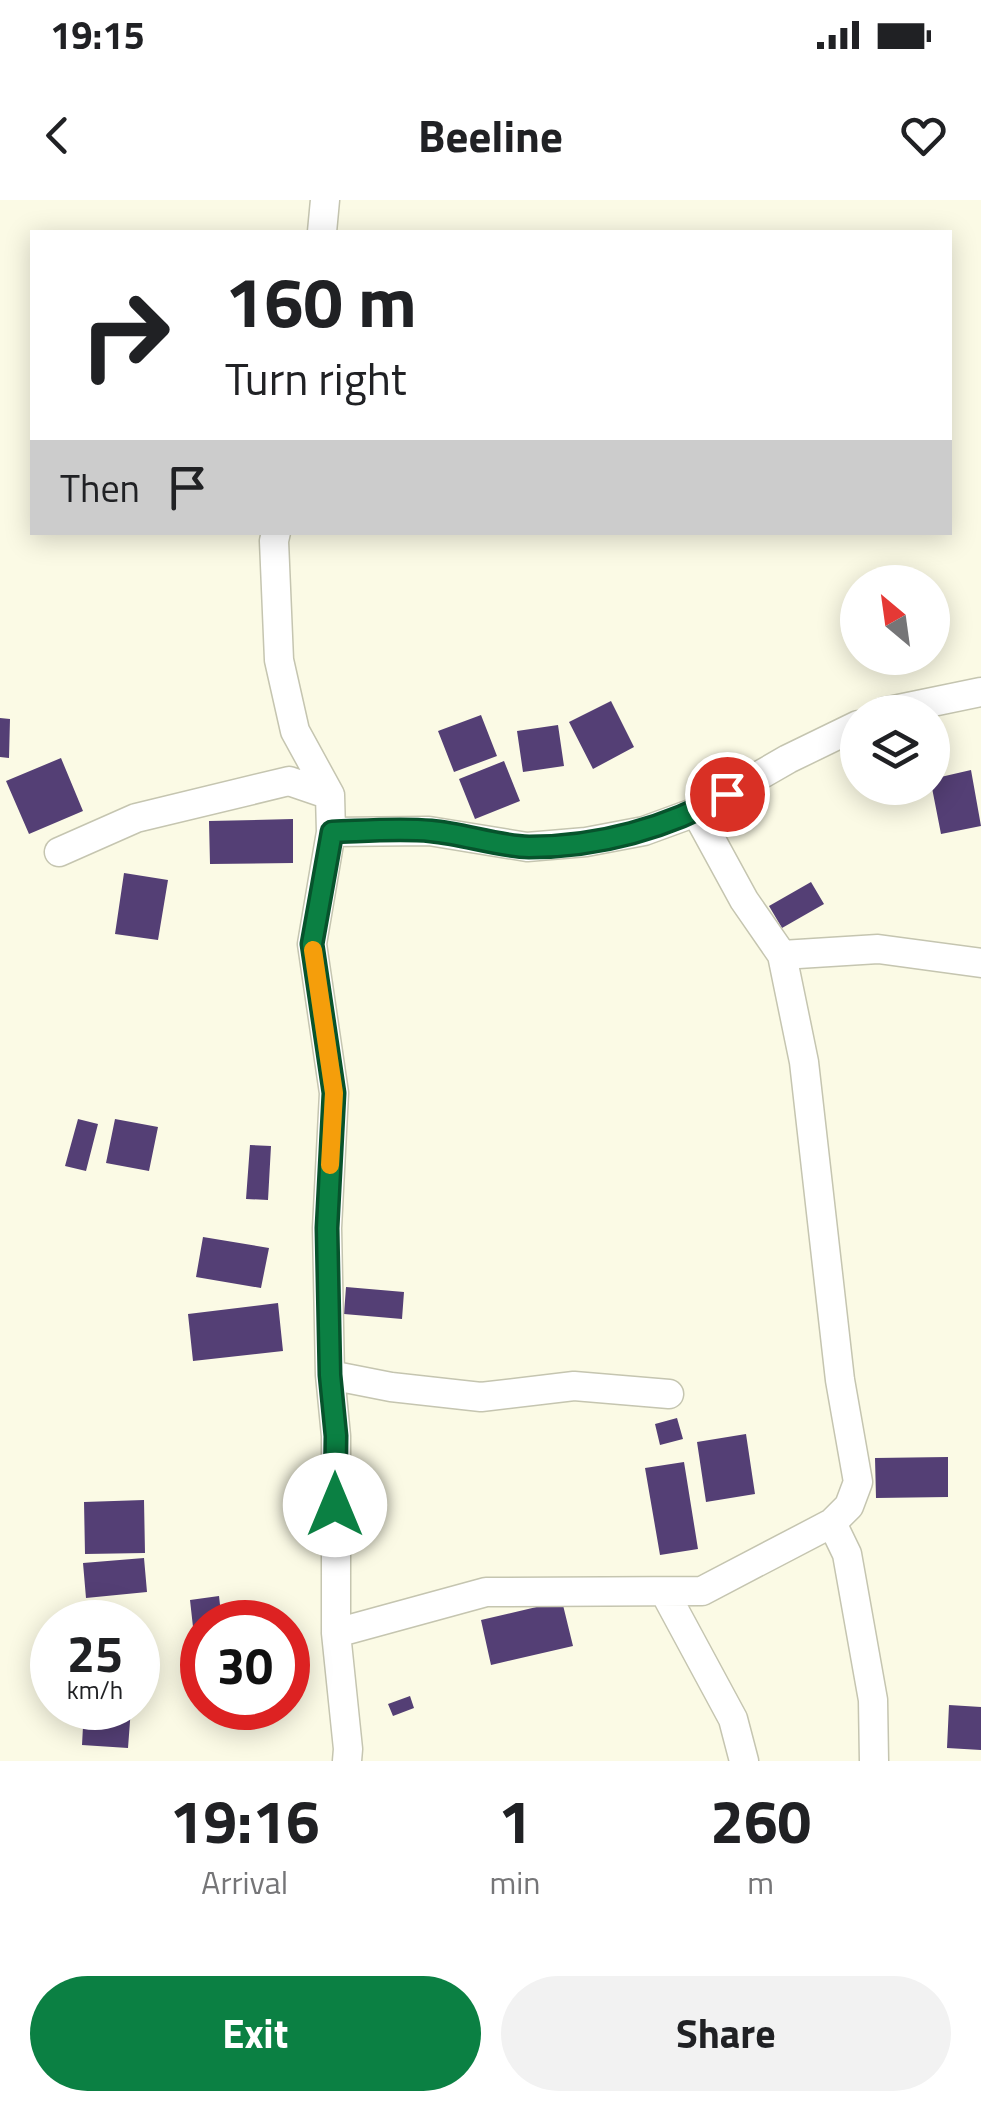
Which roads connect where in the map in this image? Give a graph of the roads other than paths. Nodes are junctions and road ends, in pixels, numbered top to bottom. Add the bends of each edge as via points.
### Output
1 (325, 200) edge
2 (322, 230) edge
3 (275, 535) edge
4 (981, 692) edge
5 (950, 698) edge
6 (840, 734) edge
7 (330, 795) junction
8 (696, 812) junction
9 (332, 832) junction
10 (59, 852) dead end
11 (782, 956) junction
12 (981, 963) edge
13 (330, 1375) junction
14 (668, 1394) dead end
15 (832, 1523) junction
16 (665, 1593) junction
17 (336, 1633) junction
18 (347, 1761) edge
19 (744, 1761) edge
20 (874, 1761) edge

1 - 2 street
3 - 7 street via 279,660 296,731
4 - 5 street
6 - 8 street
7 - 9 street
7 - 10 street via 289,781 136,818
8 - 9 street via 644,831 527,847 429,831
8 - 11 street
9 - 13 street via 312,944 334,1093 327,1228
11 - 12 street via 878,949
11 - 15 street via 804,1062 858,1482 849,1506
13 - 14 street via 481,1397 574,1386
13 - 17 street
15 - 16 street via 702,1591
15 - 20 street via 847,1554 873,1700
16 - 17 street via 486,1592
16 - 19 street via 733,1719
17 - 18 street

